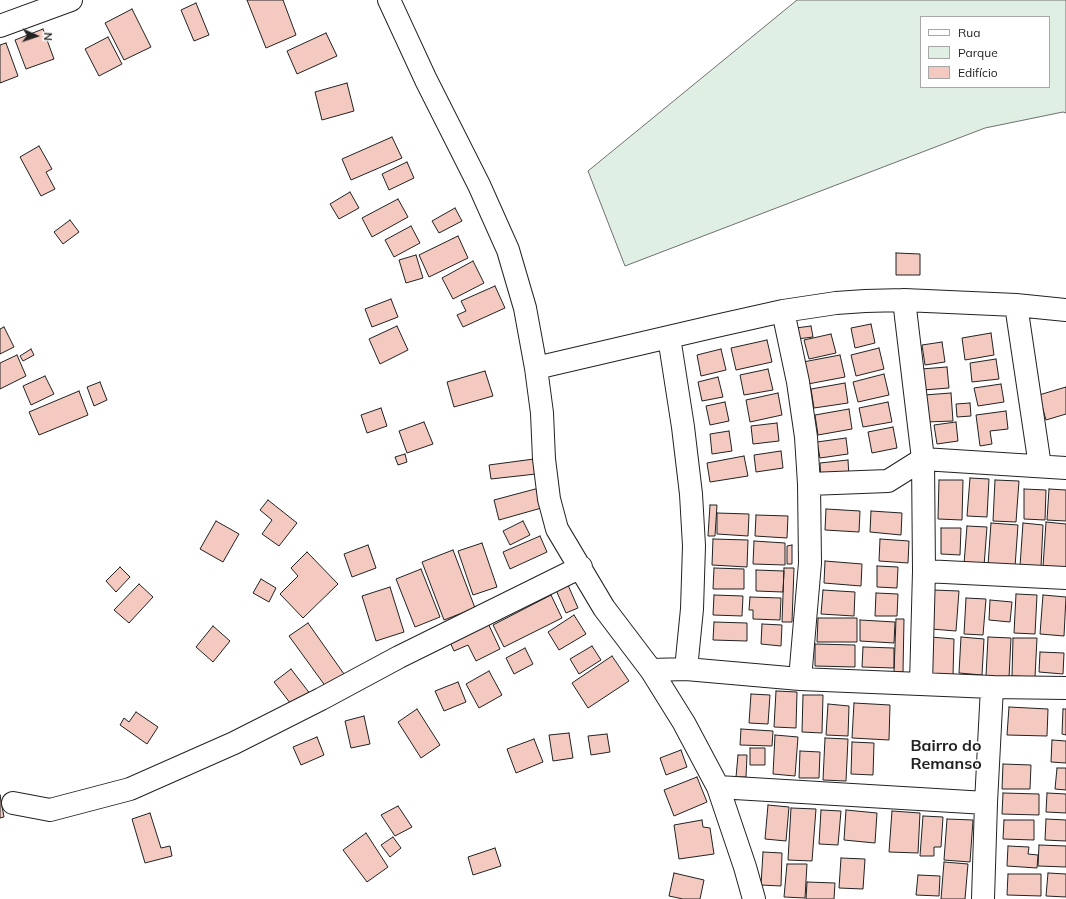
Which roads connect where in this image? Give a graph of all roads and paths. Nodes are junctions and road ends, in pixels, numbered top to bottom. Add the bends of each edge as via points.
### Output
1 (72, 0) edge
2 (389, 0) edge
3 (0, 26) edge
4 (904, 300) junction
5 (1016, 305) junction
6 (1066, 310) edge
7 (783, 311) junction
8 (669, 337) junction
9 (536, 368) junction
10 (923, 459) junction
11 (1040, 466) junction
12 (1066, 468) edge
13 (809, 484) junction
14 (581, 567) junction
15 (924, 572) junction
16 (1066, 578) edge
17 (686, 669) junction
18 (651, 670) junction
19 (800, 679) junction
20 (921, 684) junction
21 (992, 687) junction
22 (1066, 688) edge
23 (718, 786) junction
24 (13, 803) dead end
25 (986, 803) junction
26 (754, 899) edge
27 (983, 899) edge

1 - 3 street
2 - 9 street via 508,250 525,308
4 - 5 street
4 - 7 street via 836,303
4 - 10 street
5 - 6 street
5 - 11 street
7 - 8 street
7 - 13 street via 798,382 806,437
8 - 9 street
8 - 17 street via 692,502 694,546
9 - 14 street via 549,499 558,528
10 - 11 street
10 - 13 street via 888,481
10 - 15 street
11 - 12 street
13 - 19 street via 810,563
14 - 18 street via 604,608
14 - 24 street via 405,653 234,743 130,789 50,810
15 - 16 street
15 - 20 street
17 - 18 street
17 - 19 street
18 - 23 street via 684,723
19 - 20 street
20 - 21 street
21 - 22 street
21 - 25 street
23 - 25 street
23 - 26 street
25 - 27 street

